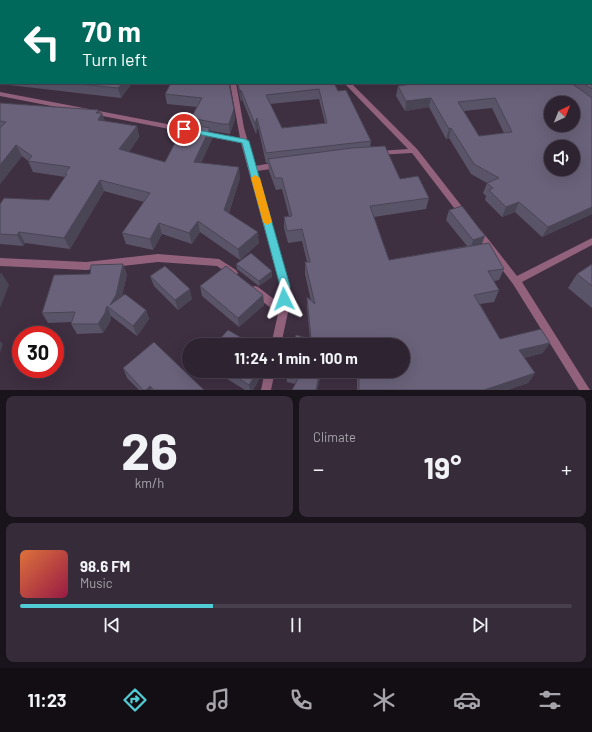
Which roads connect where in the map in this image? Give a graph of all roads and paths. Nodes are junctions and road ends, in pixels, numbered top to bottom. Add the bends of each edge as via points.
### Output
1 (233, 84) edge
2 (348, 84) edge
3 (0, 94) edge
4 (245, 141) junction
5 (414, 150) junction
6 (375, 154) edge
7 (284, 165) edge
8 (253, 169) junction
9 (592, 241) edge
10 (0, 262) edge
11 (516, 281) junction
12 (283, 312) junction
13 (277, 338) edge
14 (269, 378) edge
15 (266, 390) edge
16 (585, 390) edge

1 - 4 street
2 - 5 street
3 - 4 street
4 - 8 street
5 - 6 street
5 - 11 street
7 - 8 street
8 - 12 street via 285,286
9 - 11 street
10 - 12 street via 86,266 158,258 219,263
11 - 16 street
12 - 13 street
14 - 15 street

